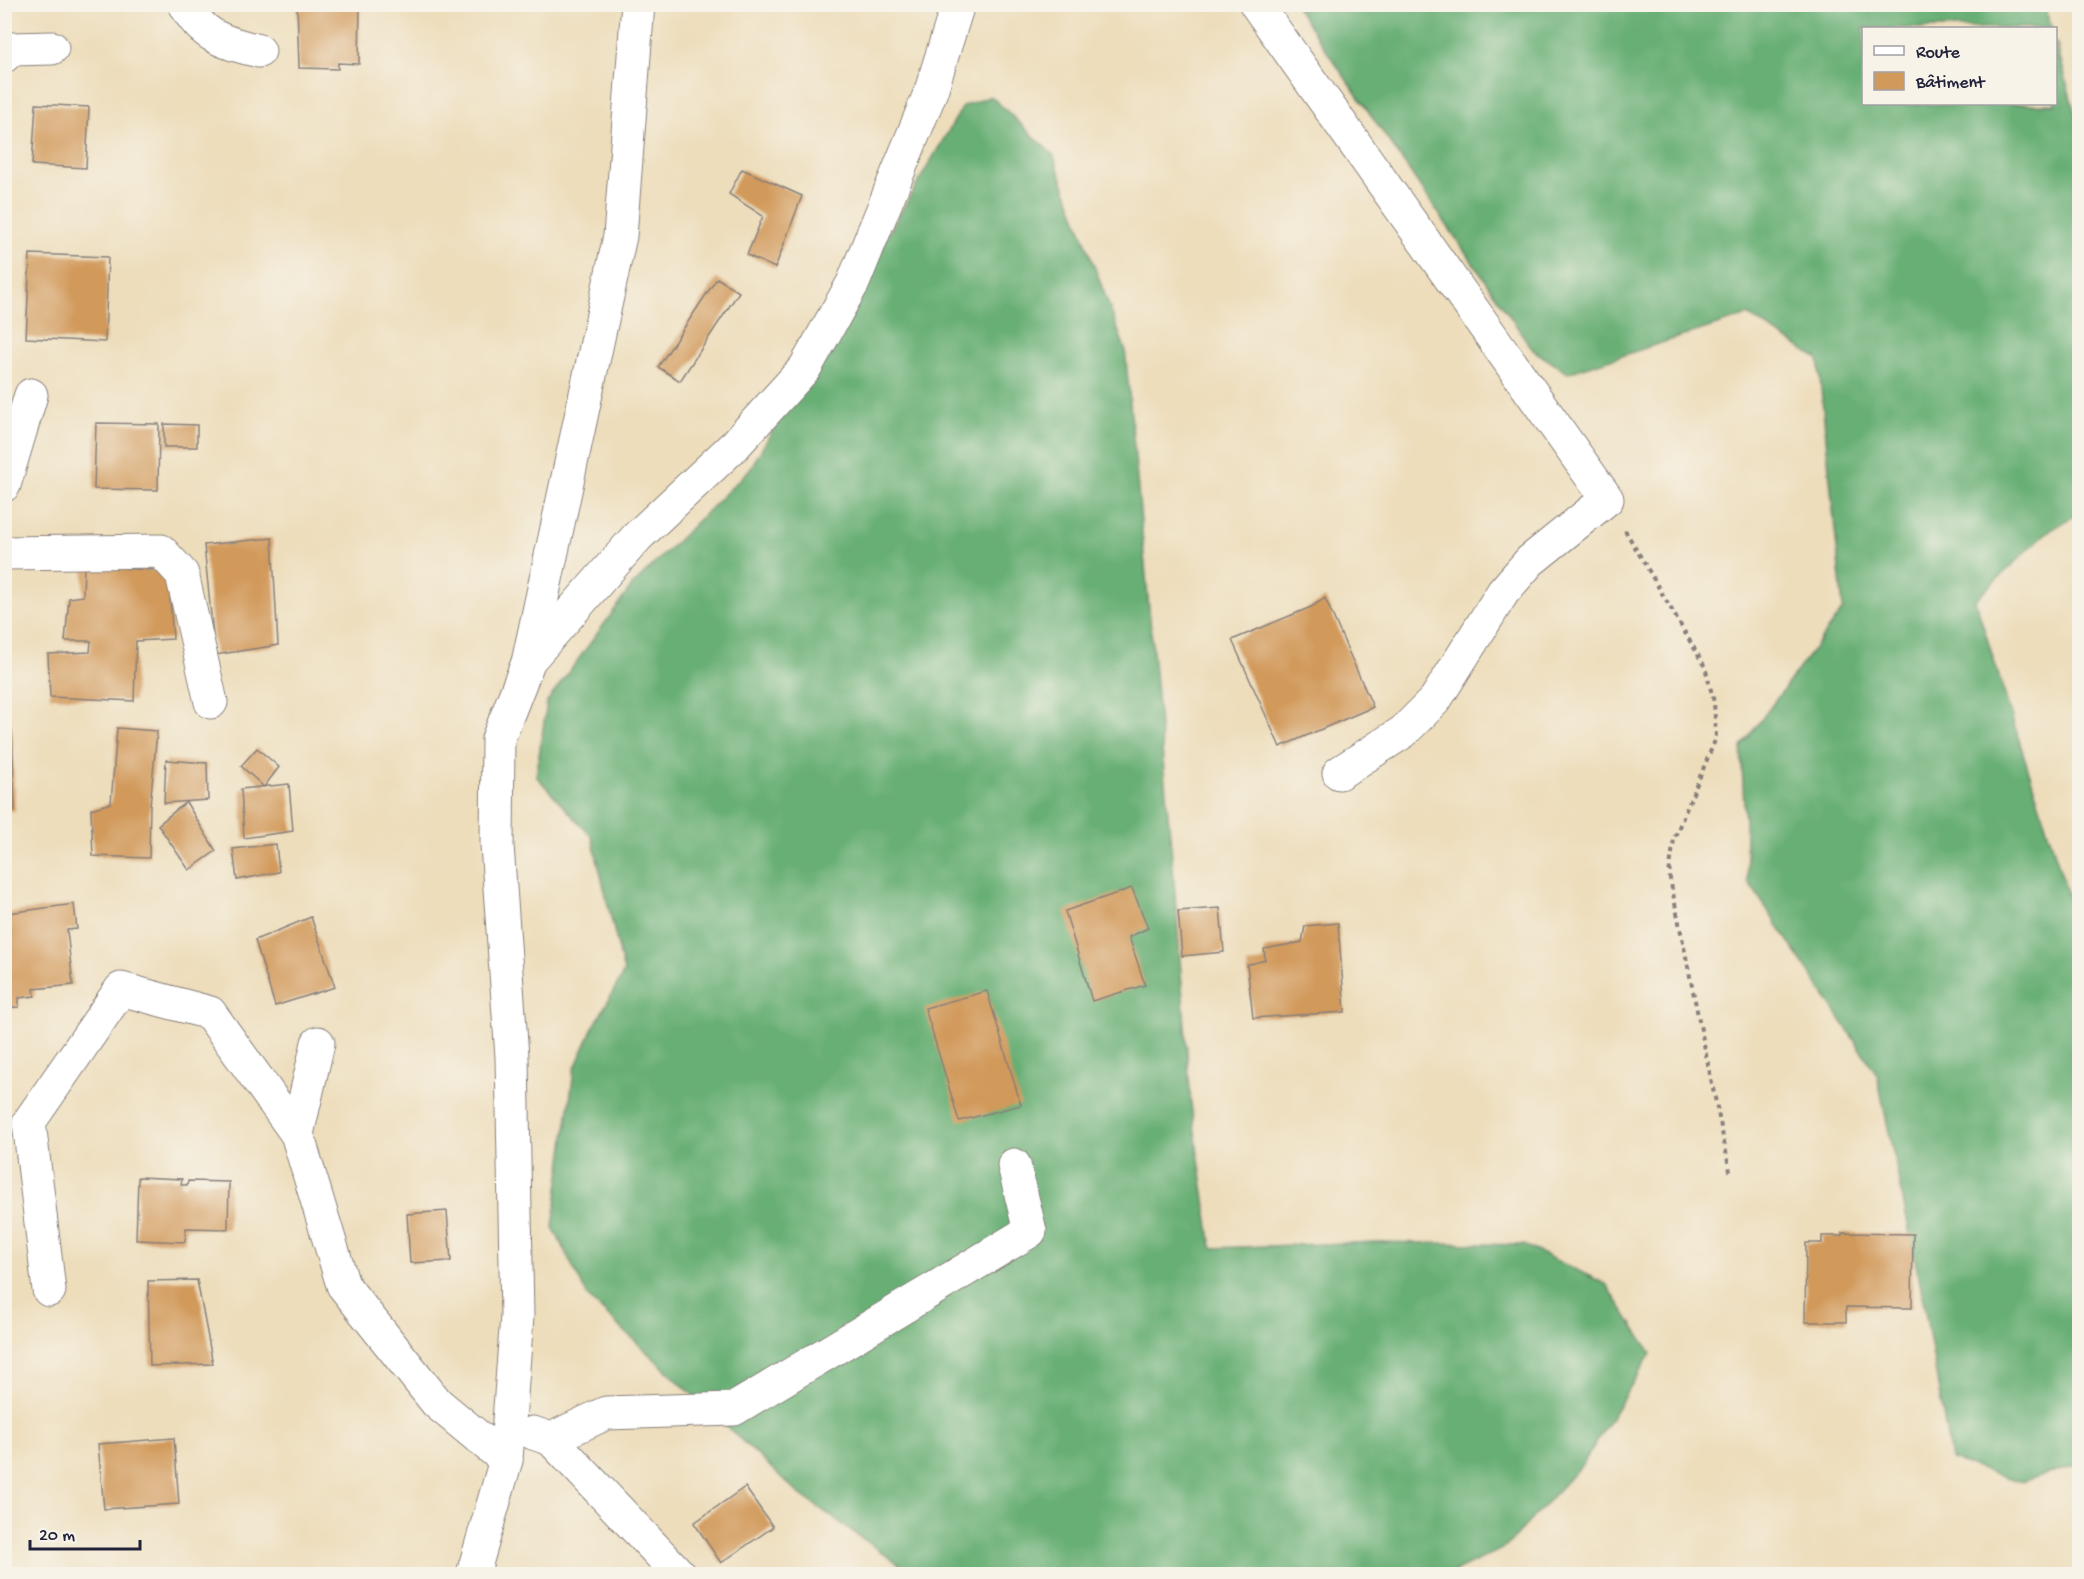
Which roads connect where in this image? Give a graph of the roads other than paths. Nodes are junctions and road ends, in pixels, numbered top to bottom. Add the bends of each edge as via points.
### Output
1 (185, 4) edge
2 (638, 4) edge
3 (958, 4) edge
4 (1256, 4) edge
5 (52, 48) dead end
6 (259, 51) dead end
7 (4, 56) edge
8 (32, 395) dead end
9 (4, 485) edge
10 (4, 554) edge
11 (529, 660) junction
12 (211, 702) dead end
13 (1339, 773) dead end
14 (318, 1043) dead end
15 (297, 1134) junction
16 (1014, 1165) dead end
17 (49, 1290) dead end
18 (509, 1424) junction
19 (551, 1439) junction
20 (506, 1460) junction
21 (474, 1575) edge
22 (679, 1575) edge

1 - 6 street via 201,29 221,42
2 - 11 street via 620,236
3 - 11 street via 931,91 853,284 805,368 736,444 637,537
4 - 13 street via 1607,499 1530,561 1503,592 1435,700 1403,732
5 - 7 street via 12,49
8 - 9 street
10 - 12 street via 161,551 182,574
11 - 18 street via 498,739 497,845 512,1057 517,1316
14 - 15 street
15 - 17 street via 210,1013 121,989 29,1122
15 - 20 street via 343,1285 437,1403
16 - 19 street via 1030,1231 734,1409 606,1413
18 - 19 street
18 - 20 street
19 - 22 street
20 - 21 street

